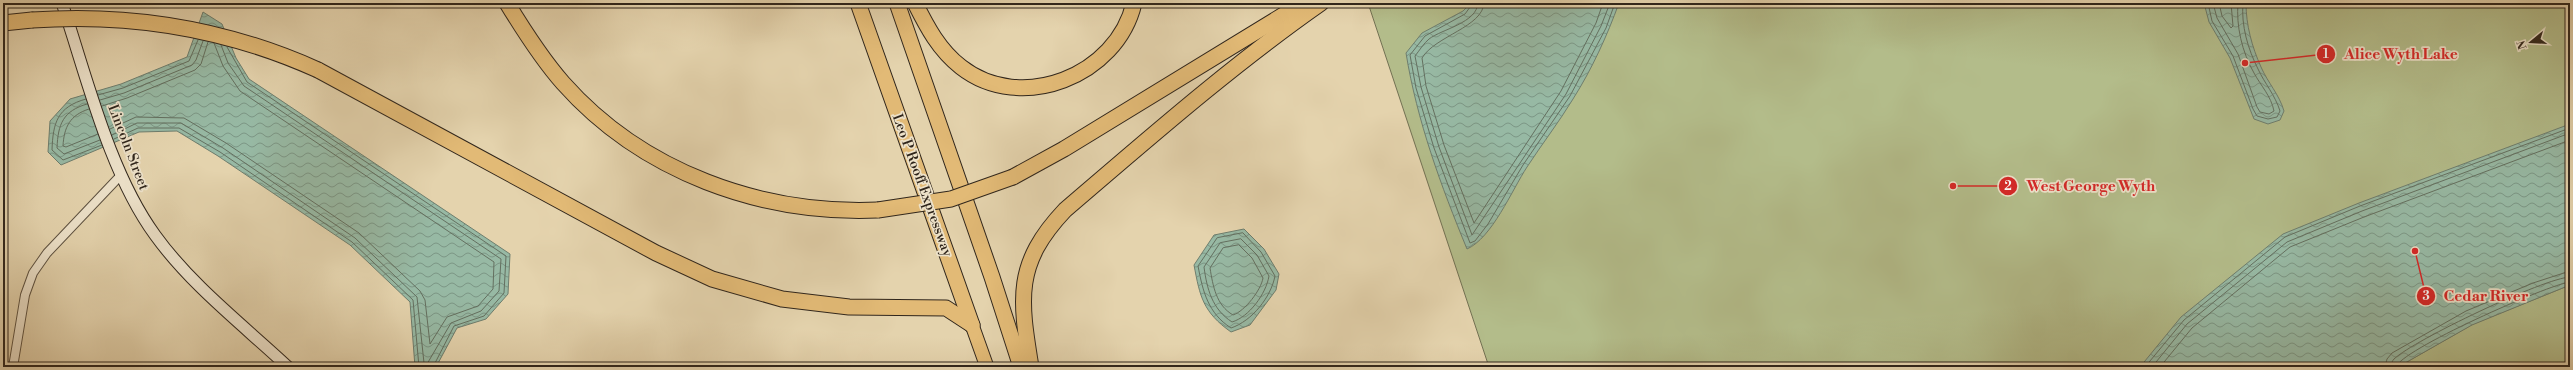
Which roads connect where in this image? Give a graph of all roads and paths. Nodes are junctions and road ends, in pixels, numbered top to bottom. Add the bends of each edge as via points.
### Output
1 (62, 3) edge
2 (508, 3) edge
3 (858, 3) edge
4 (897, 3) edge
5 (915, 3) edge
6 (1134, 3) edge
7 (1303, 3) edge
8 (1320, 3) edge
9 (3, 23) edge
10 (121, 175) junction
11 (972, 325) junction
12 (13, 367) edge
13 (288, 367) edge
14 (987, 367) edge
15 (1021, 367) edge
16 (1030, 367) edge

1 - 10 main road, Lincoln Street
2 - 7 highway, bridge via 542,58 583,103 633,142 683,172 727,190 775,203 847,211 878,210 951,199 1013,177 1064,149
3 - 11 highway, Leo P Rooff Expressway
4 - 15 highway
5 - 6 highway via 936,42 962,68 994,83 1016,87 1043,86 1058,82 1090,67 1113,45 1128,22
8 - 16 highway via 1163,127 1065,210 1051,225 1029,264 1023,292 1023,321
9 - 11 highway, bridge via 88,18 162,24 235,38 318,70 656,253 712,279 782,299 814,304 946,308
10 - 12 street via 47,253 33,273 25,295
10 - 13 main road, Lincoln Street via 141,214 170,255
11 - 14 main road, Leo P Rooff Expressway

